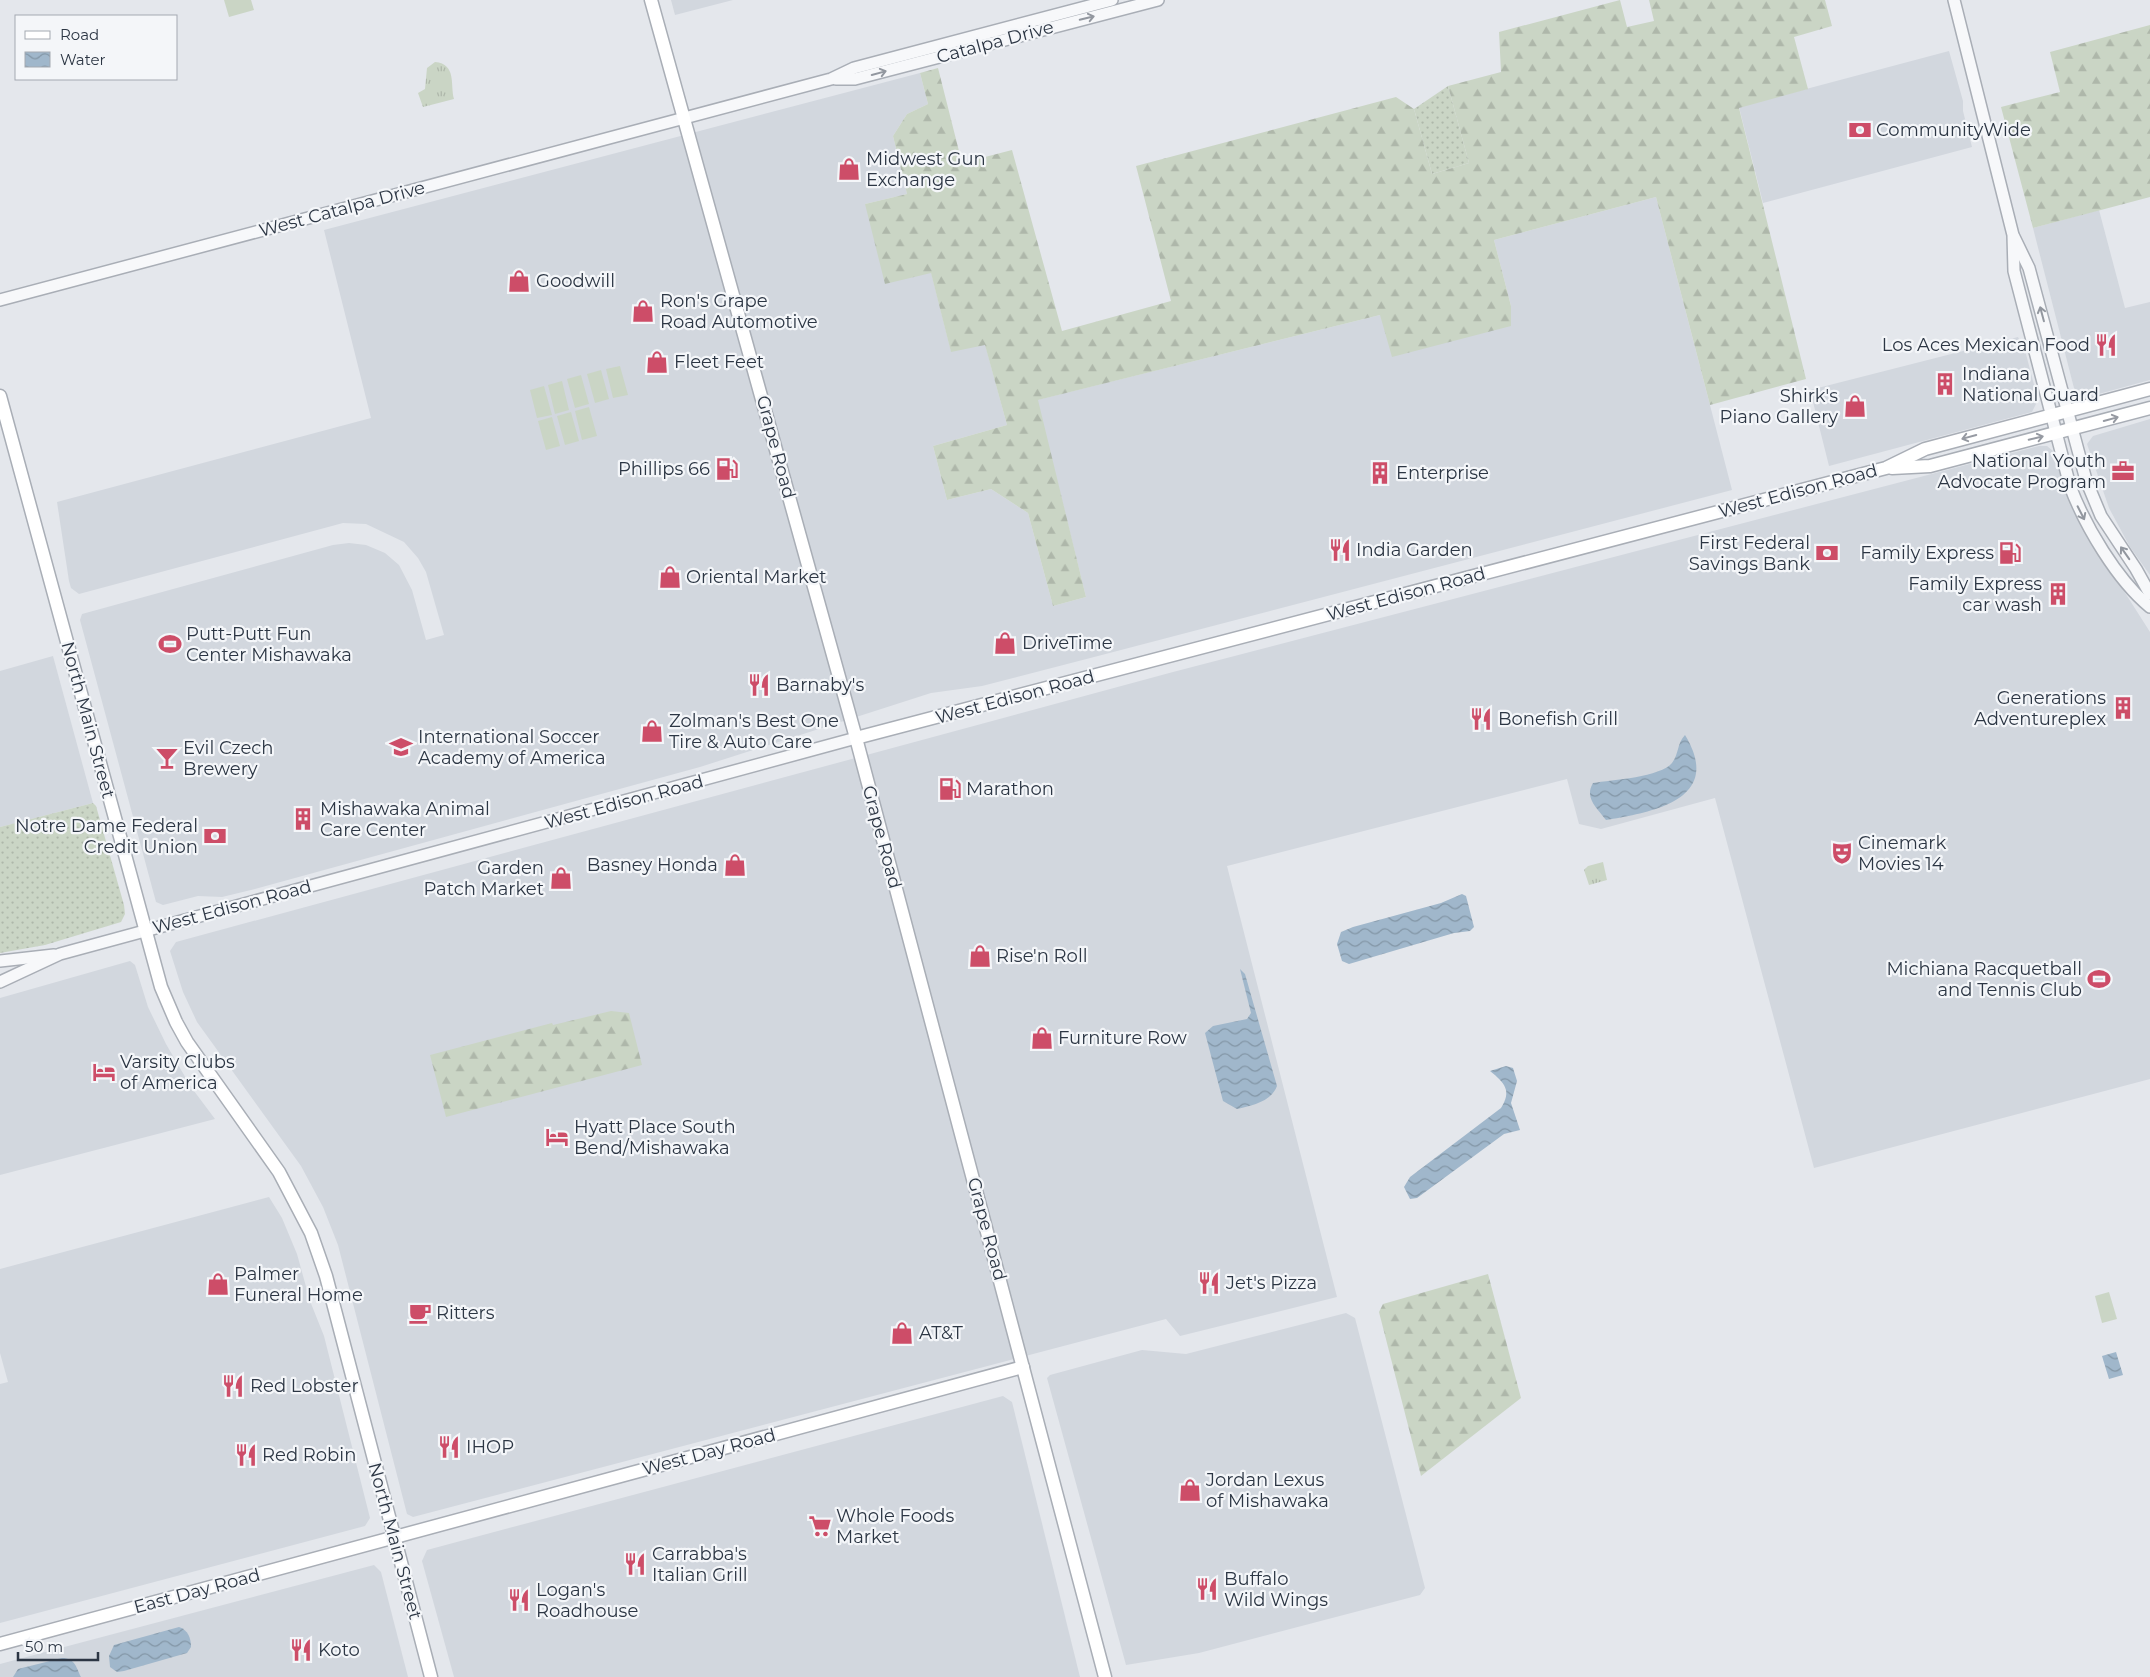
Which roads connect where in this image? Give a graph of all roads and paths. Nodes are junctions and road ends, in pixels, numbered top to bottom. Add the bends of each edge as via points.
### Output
1 (651, 0) edge
2 (1112, 0) edge
3 (1158, 0) edge
4 (1954, 0) edge
5 (832, 79) junction
6 (685, 118) junction
7 (2013, 235) junction
8 (0, 300) edge
9 (2150, 389) edge
10 (0, 396) edge
11 (2150, 408) edge
12 (2067, 410) junction
13 (2050, 415) junction
14 (2072, 429) junction
15 (2055, 434) junction
16 (1886, 468) junction
17 (2150, 594) edge
18 (2150, 608) edge
19 (856, 738) junction
20 (144, 930) junction
21 (60, 954) junction
22 (0, 960) edge
23 (0, 982) edge
24 (1024, 1367) junction
25 (395, 1538) junction
26 (0, 1644) edge
27 (431, 1677) edge
28 (1105, 1677) edge

1 - 6 main road, Grape Road
2 - 5 street, Catalpa Drive via 854,68
5 -> 3 street, Catalpa Drive via 856,79
4 - 7 street
5 - 6 street, Catalpa Drive
6 - 8 street, West Catalpa Drive
6 - 19 main road, Grape Road
12 -> 7 street via 2029,268
7 - 13 street via 2014,271
9 - 12 main road, West Edison Road
10 - 20 main road, North Main Street
14 -> 11 main road, West Edison Road
12 - 13 main road, West Edison Road
12 - 14 street
13 - 15 street
13 -> 16 main road, West Edison Road via 1925,449
14 - 15 main road, West Edison Road
17 -> 14 street via 2101,516 2086,480
16 -> 15 main road, West Edison Road via 1930,466
15 -> 18 street via 2070,486 2086,523 2136,596
16 - 19 main road, West Edison Road
19 - 20 street, West Edison Road
19 - 24 main road, Grape Road
20 - 21 street, West Edison Road
20 - 25 main road, North Main Street via 176,1022 213,1081 279,1172 311,1233 326,1276
21 - 22 street
21 - 23 street
24 - 25 main road, West Day Road
24 - 28 main road, Grape Road
25 - 26 main road, East Day Road
25 - 27 main road, North Main Street

